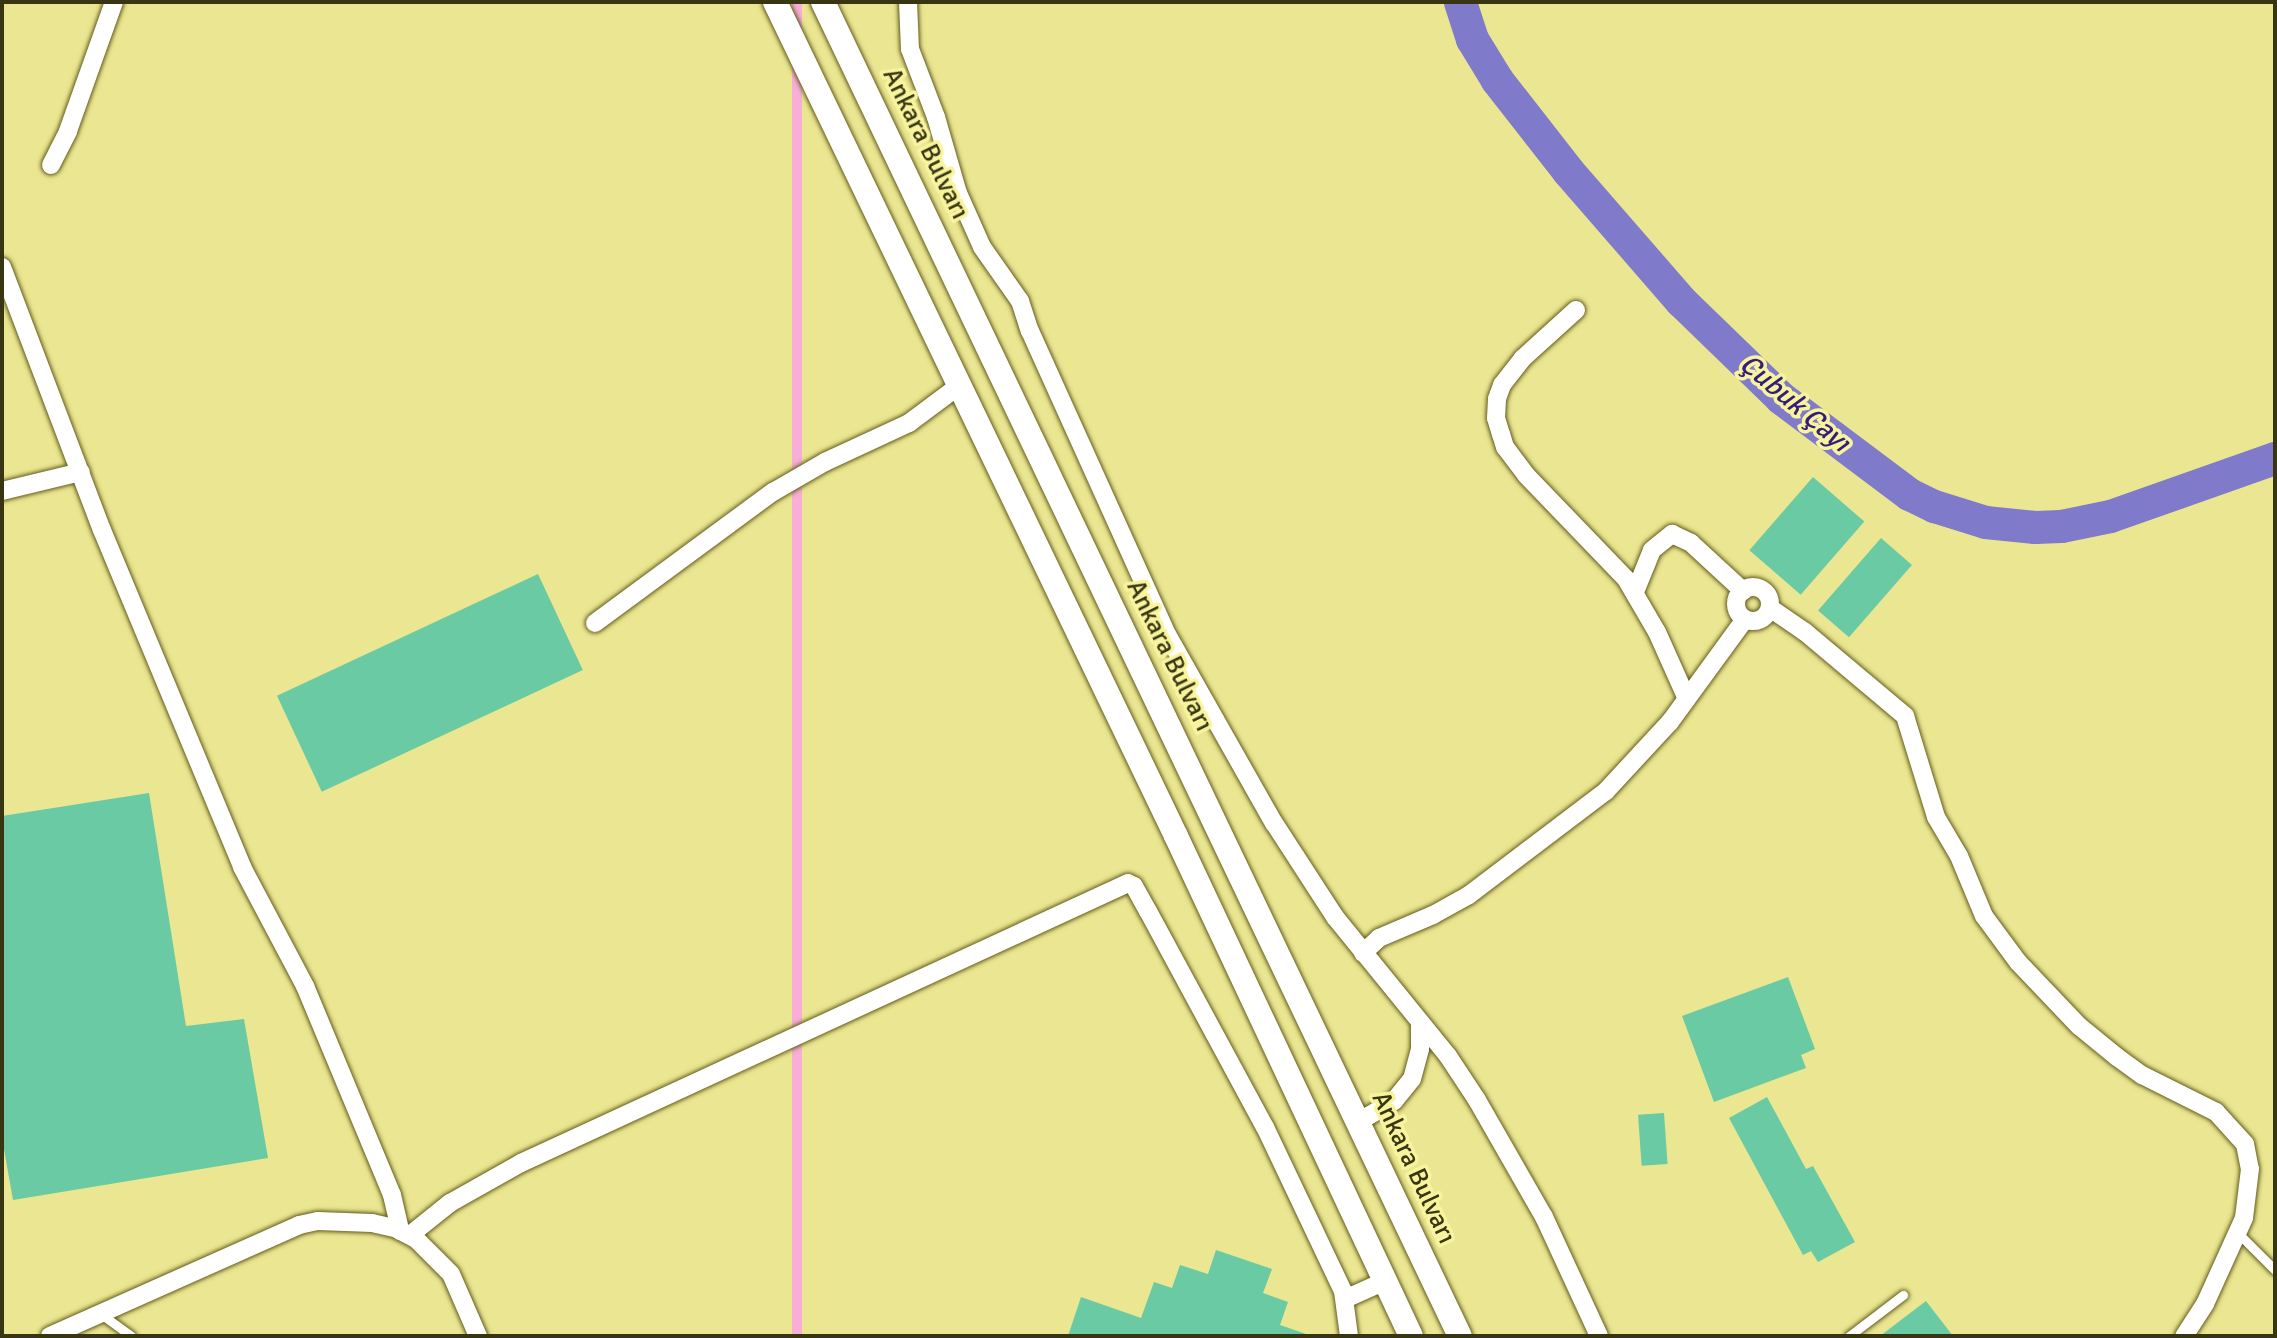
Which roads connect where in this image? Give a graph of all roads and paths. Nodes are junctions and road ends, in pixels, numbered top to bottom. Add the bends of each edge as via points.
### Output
1 (114, 2) edge
2 (775, 2) edge
3 (823, 2) edge
4 (908, 2) edge
5 (51, 165) dead end
6 (2, 267) edge
7 (1576, 310) dead end
8 (960, 385) junction
9 (81, 472) junction
10 (2, 491) edge
11 (1743, 591) junction
12 (1635, 592) junction
13 (1770, 608) junction
14 (1745, 619) junction
15 (595, 623) dead end
16 (1687, 699) junction
17 (1363, 953) junction
18 (1420, 1026) junction
19 (1358, 1122) junction
20 (405, 1233) junction
21 (2238, 1233) junction
22 (2275, 1270) edge
23 (1385, 1281) junction
24 (1903, 1295) dead end
25 (1345, 1299) junction
26 (101, 1314) junction
27 (50, 1336) edge
28 (131, 1336) edge
29 (478, 1336) edge
30 (1349, 1336) edge
31 (1411, 1336) edge
32 (1460, 1336) edge
33 (1599, 1336) edge
34 (1849, 1336) edge
35 (2184, 1336) edge

1 - 5 street
2 - 8 main road
3 - 19 main road, Ankara Bulvarı
4 - 17 street via 910,49 958,193 982,247 1020,301 1144,588 1274,823
6 - 9 street
7 - 12 street via 1510,371 1497,399 1496,418 1505,447 1526,475
8 - 15 street via 909,423 825,461 773,492
8 - 23 main road
9 - 10 street
9 - 20 street via 242,867 305,986
11 - 12 street via 1691,543 1672,534 1652,550
11 - 13 street via 1761,589
11 - 14 street via 1736,607
12 - 16 street
13 - 14 street via 1760,620
13 - 21 street via 1905,716 1936,817 1959,856 1973,897 2004,944 2048,995 2117,1057 2142,1075 2216,1112 2239,1134 2249,1152 2250,1169 2249,1195
14 - 16 street
16 - 17 street via 1642,756 1555,832 1469,895 1379,938
17 - 18 street
18 - 19 street via 1412,1079 1394,1101
18 - 33 street via 1448,1056 1527,1185
19 - 32 main road, Ankara Bulvarı
20 - 25 street via 521,1163 1128,883 1134,886 1265,1127
20 - 26 street via 372,1223 318,1220 299,1225
20 - 29 street via 451,1274
21 - 22 lane
21 - 35 street via 2205,1304
23 - 25 street
23 - 31 main road
24 - 34 lane
25 - 30 street
26 - 27 street
26 - 28 lane

